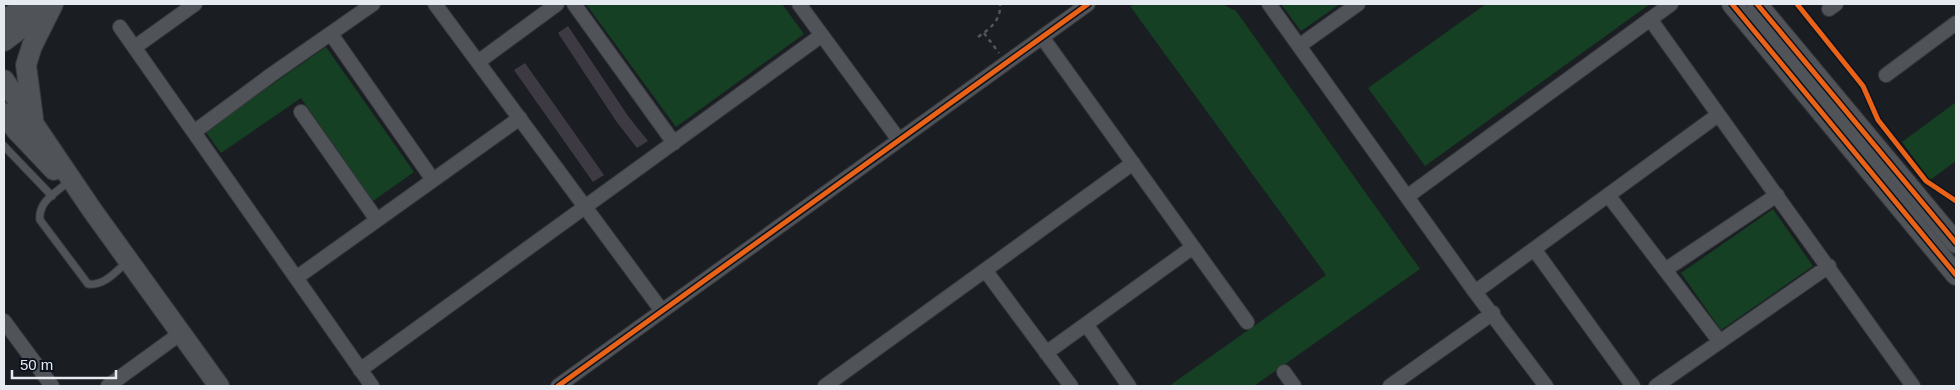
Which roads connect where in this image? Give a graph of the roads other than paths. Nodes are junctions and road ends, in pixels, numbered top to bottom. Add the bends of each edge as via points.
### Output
1 (28, 4) edge
2 (54, 4) edge
3 (195, 4) edge
4 (373, 4) edge
5 (435, 4) edge
6 (557, 4) edge
7 (574, 4) edge
8 (800, 4) edge
9 (1088, 4) edge
10 (1269, 4) edge
11 (1358, 4) edge
12 (1671, 4) edge
13 (1732, 4) edge
14 (1756, 4) edge
15 (1650, 19) junction
16 (4, 21) edge
17 (1956, 23) edge
18 (120, 27) dead end
19 (331, 34) junction
20 (822, 35) junction
21 (1042, 37) junction
22 (4, 41) edge
23 (1300, 46) junction
24 (136, 47) junction
25 (478, 62) junction
26 (1886, 75) dead end
27 (4, 80) edge
28 (301, 112) dead end
29 (4, 113) edge
30 (1718, 115) junction
31 (520, 118) junction
32 (18, 125) edge
33 (194, 132) junction
34 (899, 140) junction
35 (674, 143) junction
36 (4, 146) edge
37 (1133, 163) junction
38 (433, 180) junction
39 (59, 190) junction
40 (1777, 195) junction
41 (1408, 196) junction
42 (1608, 196) junction
43 (585, 207) junction
44 (92, 210) junction
45 (377, 220) junction
46 (1956, 243) edge
47 (1193, 247) junction
48 (1534, 249) junction
49 (128, 261) junction
50 (1829, 266) junction
51 (985, 270) junction
52 (1665, 270) junction
53 (1956, 275) edge
54 (296, 278) junction
55 (1475, 292) junction
56 (662, 311) junction
57 (1493, 313) junction
58 (4, 321) edge
59 (1247, 322) dead end
60 (1086, 324) junction
61 (180, 333) junction
62 (1720, 342) junction
63 (1046, 353) junction
64 (360, 370) junction
65 (1284, 372) dead end
66 (562, 385) edge
67 (52, 386) edge
68 (108, 386) edge
69 (219, 386) edge
70 (372, 386) edge
71 (825, 386) edge
72 (1071, 386) edge
73 (1129, 386) edge
74 (1294, 386) edge
75 (1390, 386) edge
76 (1546, 386) edge
77 (1633, 386) edge
78 (1656, 386) edge
79 (1913, 386) edge

1 - 16 main road
2 - 22 main road
2 - 32 main road via 26,65
3 - 24 street
4 - 19 street
5 - 25 street
6 - 25 street
7 - 35 street
8 - 20 street
9 - 21 street
10 - 23 street
11 - 23 street
12 - 15 street
13 - 53 main road
14 - 46 main road
15 - 30 street
15 - 41 street
17 - 26 street
18 - 24 street
19 - 33 street
19 - 38 street
20 - 34 street
20 - 35 street
21 - 34 street
21 - 37 street
23 - 41 street
24 - 33 street
25 - 31 street
27 - 32 main road
28 - 45 street
29 - 32 main road
30 - 40 street
30 - 42 street
31 - 38 street
31 - 43 street
32 - 39 main road
32 - 44 main road
33 - 54 street
34 - 56 street
35 - 43 street
36 - 39 lane
37 - 47 street
37 - 51 street
38 - 45 street
39 - 44 main road
39 - 49 lane via 42,204 40,220 88,284 103,282
40 - 50 street
40 - 52 street
41 - 55 street
42 - 48 street
42 - 52 street
43 - 56 street
43 - 64 street
44 - 49 main road
45 - 54 street
47 - 59 street
47 - 60 street
48 - 55 street
48 - 77 street
49 - 61 main road
50 - 62 street
50 - 79 street
51 - 63 street
51 - 71 street
52 - 62 street
54 - 64 street
55 - 57 street
56 - 66 street
57 - 75 street
57 - 76 street
58 - 67 street
60 - 63 street
60 - 73 street
61 - 68 street
61 - 69 main road
62 - 78 street
63 - 72 street
64 - 70 street
65 - 74 street

